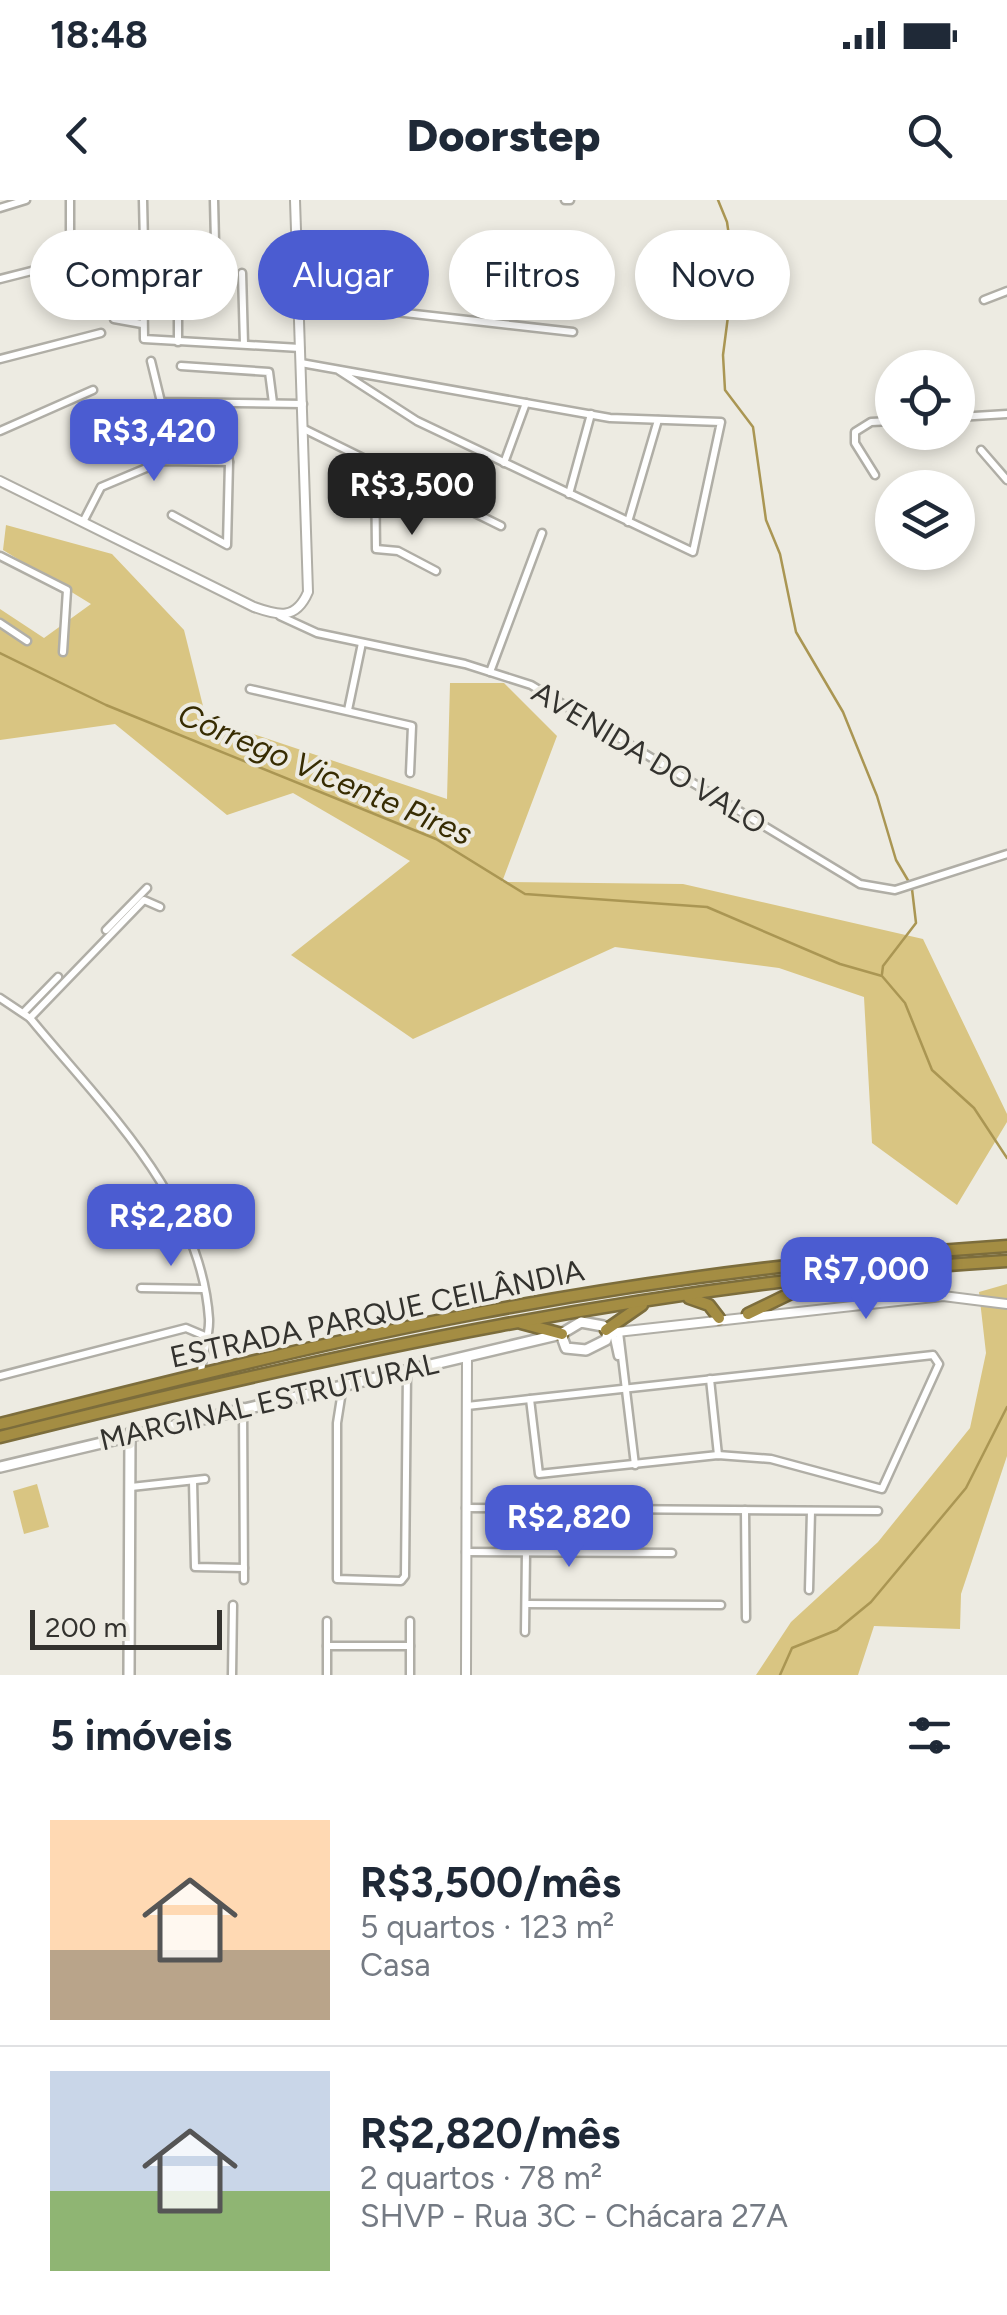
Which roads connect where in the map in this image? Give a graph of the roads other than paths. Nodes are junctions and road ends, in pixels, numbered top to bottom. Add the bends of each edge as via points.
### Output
1 (26, 200) edge
2 (70, 200) edge
3 (143, 200) edge
4 (214, 200) edge
5 (295, 200) edge
6 (0, 208) edge
7 (70, 230) dead end
8 (144, 230) edge
9 (215, 230) edge
10 (296, 230) edge
11 (30, 272) edge
12 (242, 273) dead end
13 (0, 279) edge
14 (1007, 291) edge
15 (984, 300) dead end
16 (429, 316) edge
17 (120, 320) edge
18 (142, 320) edge
19 (178, 320) edge
20 (299, 320) edge
21 (142, 324) junction
22 (573, 332) dead end
23 (101, 333) dead end
24 (178, 342) junction
25 (244, 344) junction
26 (300, 348) junction
27 (0, 359) edge
28 (152, 361) dead end
29 (301, 364) junction
30 (180, 366) dead end
31 (338, 370) junction
32 (94, 390) dead end
33 (273, 403) junction
34 (526, 403) junction
35 (303, 404) junction
36 (591, 414) junction
37 (1007, 414) edge
38 (975, 416) edge
39 (658, 420) junction
40 (875, 422) edge
41 (304, 429) junction
42 (0, 431) edge
43 (226, 440) dead end
44 (980, 450) dead end
45 (229, 462) junction
46 (504, 463) junction
47 (375, 464) junction
48 (875, 475) dead end
49 (1007, 480) edge
50 (0, 481) edge
51 (569, 494) junction
52 (172, 515) dead end
53 (83, 522) junction
54 (628, 522) junction
55 (501, 526) dead end
56 (542, 533) dead end
57 (0, 556) edge
58 (436, 570) dead end
59 (280, 616) junction
60 (0, 624) edge
61 (27, 641) dead end
62 (362, 643) junction
63 (64, 652) dead end
64 (490, 672) junction
65 (250, 689) dead end
66 (348, 710) junction
67 (410, 773) dead end
68 (1007, 854) edge
69 (147, 888) dead end
70 (160, 907) dead end
71 (0, 998) edge
72 (27, 1015) junction
73 (1007, 1246) edge
74 (1007, 1261) edge
75 (827, 1277) junction
76 (140, 1288) dead end
77 (202, 1289) junction
78 (662, 1298) junction
79 (1007, 1304) edge
80 (748, 1314) junction
81 (719, 1318) junction
82 (510, 1321) junction
83 (612, 1332) junction
84 (206, 1337) junction
85 (562, 1337) junction
86 (467, 1357) junction
87 (406, 1370) junction
88 (201, 1374) junction
89 (0, 1376) edge
90 (710, 1378) junction
91 (342, 1390) junction
92 (623, 1390) junction
93 (530, 1400) junction
94 (243, 1406) junction
95 (466, 1406) junction
96 (0, 1424) edge
97 (130, 1433) junction
98 (0, 1437) edge
99 (718, 1454) junction
100 (635, 1465) junction
101 (0, 1466) edge
102 (205, 1479) dead end
103 (193, 1481) junction
104 (131, 1487) junction
105 (466, 1508) junction
106 (745, 1510) junction
107 (811, 1511) junction
108 (878, 1512) dead end
109 (466, 1552) junction
110 (526, 1552) junction
111 (672, 1553) dead end
112 (244, 1568) junction
113 (244, 1580) dead end
114 (809, 1590) dead end
115 (526, 1604) junction
116 (233, 1605) dead end
117 (721, 1606) dead end
118 (746, 1618) dead end
119 (326, 1621) dead end
120 (410, 1622) dead end
121 (526, 1632) dead end
122 (327, 1646) junction
123 (410, 1646) junction
124 (129, 1675) edge
125 (232, 1675) edge
126 (327, 1675) edge
127 (410, 1675) edge
128 (466, 1675) edge

1 - 6 street
2 - 7 street
3 - 8 street
4 - 9 street
5 - 10 street
11 - 13 street
12 - 25 street
14 - 15 street
16 - 22 street
17 - 21 street
18 - 21 street
19 - 24 street
20 - 26 street
21 - 24 street via 144,340
23 - 27 street
24 - 25 street
25 - 26 street
26 - 29 street
28 - 33 street via 161,402
29 - 31 street
29 - 35 street
30 - 33 street via 269,372
31 - 34 street
31 - 46 street via 416,422
32 - 42 street
33 - 35 street
34 - 36 street
34 - 46 street
35 - 41 street
36 - 39 street
36 - 51 street
37 - 38 street
39 - 54 street
39 - 54 street via 721,422 693,552
40 - 48 street via 855,432 855,443
41 - 47 street
41 - 59 street via 308,592 296,611
43 - 45 street
44 - 49 street
45 - 52 street via 227,545
45 - 53 street via 163,461 101,488
46 - 51 street
47 - 55 street
47 - 58 street via 376,549
50 - 53 street
51 - 54 street
53 - 59 street
56 - 64 street
57 - 63 street via 66,590
59 - 62 street, AVENIDA DO VALO
60 - 61 street
62 - 64 street, AVENIDA DO VALO
62 - 66 street
64 - 68 street, AVENIDA DO VALO via 531,685 860,884 895,890
65 - 66 street
66 - 67 street via 412,726
69 - 72 street
70 - 72 street via 144,900
71 - 72 street
72 - 77 street via 165,1184
73 - 88 highway, ESTRADA PARQUE CEILÂNDIA via 860,1258 506,1307
74 - 75 highway, ESTRADA PARQUE CEILÂNDIA
75 - 78 highway, ESTRADA PARQUE CEILÂNDIA
75 - 80 highway
76 - 77 street
77 - 84 street
78 - 81 highway via 694,1298
78 - 82 highway, ESTRADA PARQUE CEILÂNDIA
78 - 83 highway via 623,1314
79 - 80 street via 956,1295
80 - 81 street
81 - 83 street
82 - 85 highway
82 - 98 highway, ESTRADA PARQUE CEILÂNDIA via 276,1368
83 - 85 main road via 582,1322
83 - 85 main road via 586,1350
83 - 92 street
84 - 88 street
84 - 89 street via 186,1328
85 - 86 main road, MARGINAL ESTRUTURAL
86 - 87 main road, MARGINAL ESTRUTURAL
86 - 95 street
87 - 91 main road, MARGINAL ESTRUTURAL
87 - 91 street via 401,1581 337,1579
88 - 96 highway, ESTRADA PARQUE CEILÂNDIA
90 - 92 street
90 - 99 street
90 - 99 street via 906,1356 938,1360 885,1488 771,1459
91 - 94 main road, MARGINAL ESTRUTURAL
92 - 93 street
92 - 100 street
93 - 95 street
93 - 100 street via 540,1476
94 - 97 main road, MARGINAL ESTRUTURAL
94 - 112 street
95 - 105 street
97 - 101 main road, MARGINAL ESTRUTURAL
97 - 104 main road
99 - 100 street
102 - 103 street
103 - 104 street
103 - 112 street via 194,1567
104 - 124 main road
105 - 106 street
105 - 109 street
106 - 107 street
106 - 118 street
107 - 108 street
107 - 114 street
109 - 110 street
109 - 128 street
110 - 111 street
110 - 115 street
112 - 113 street
115 - 117 street
115 - 121 street
116 - 125 street
119 - 122 street
120 - 123 street
122 - 123 street
122 - 126 street
123 - 127 street

